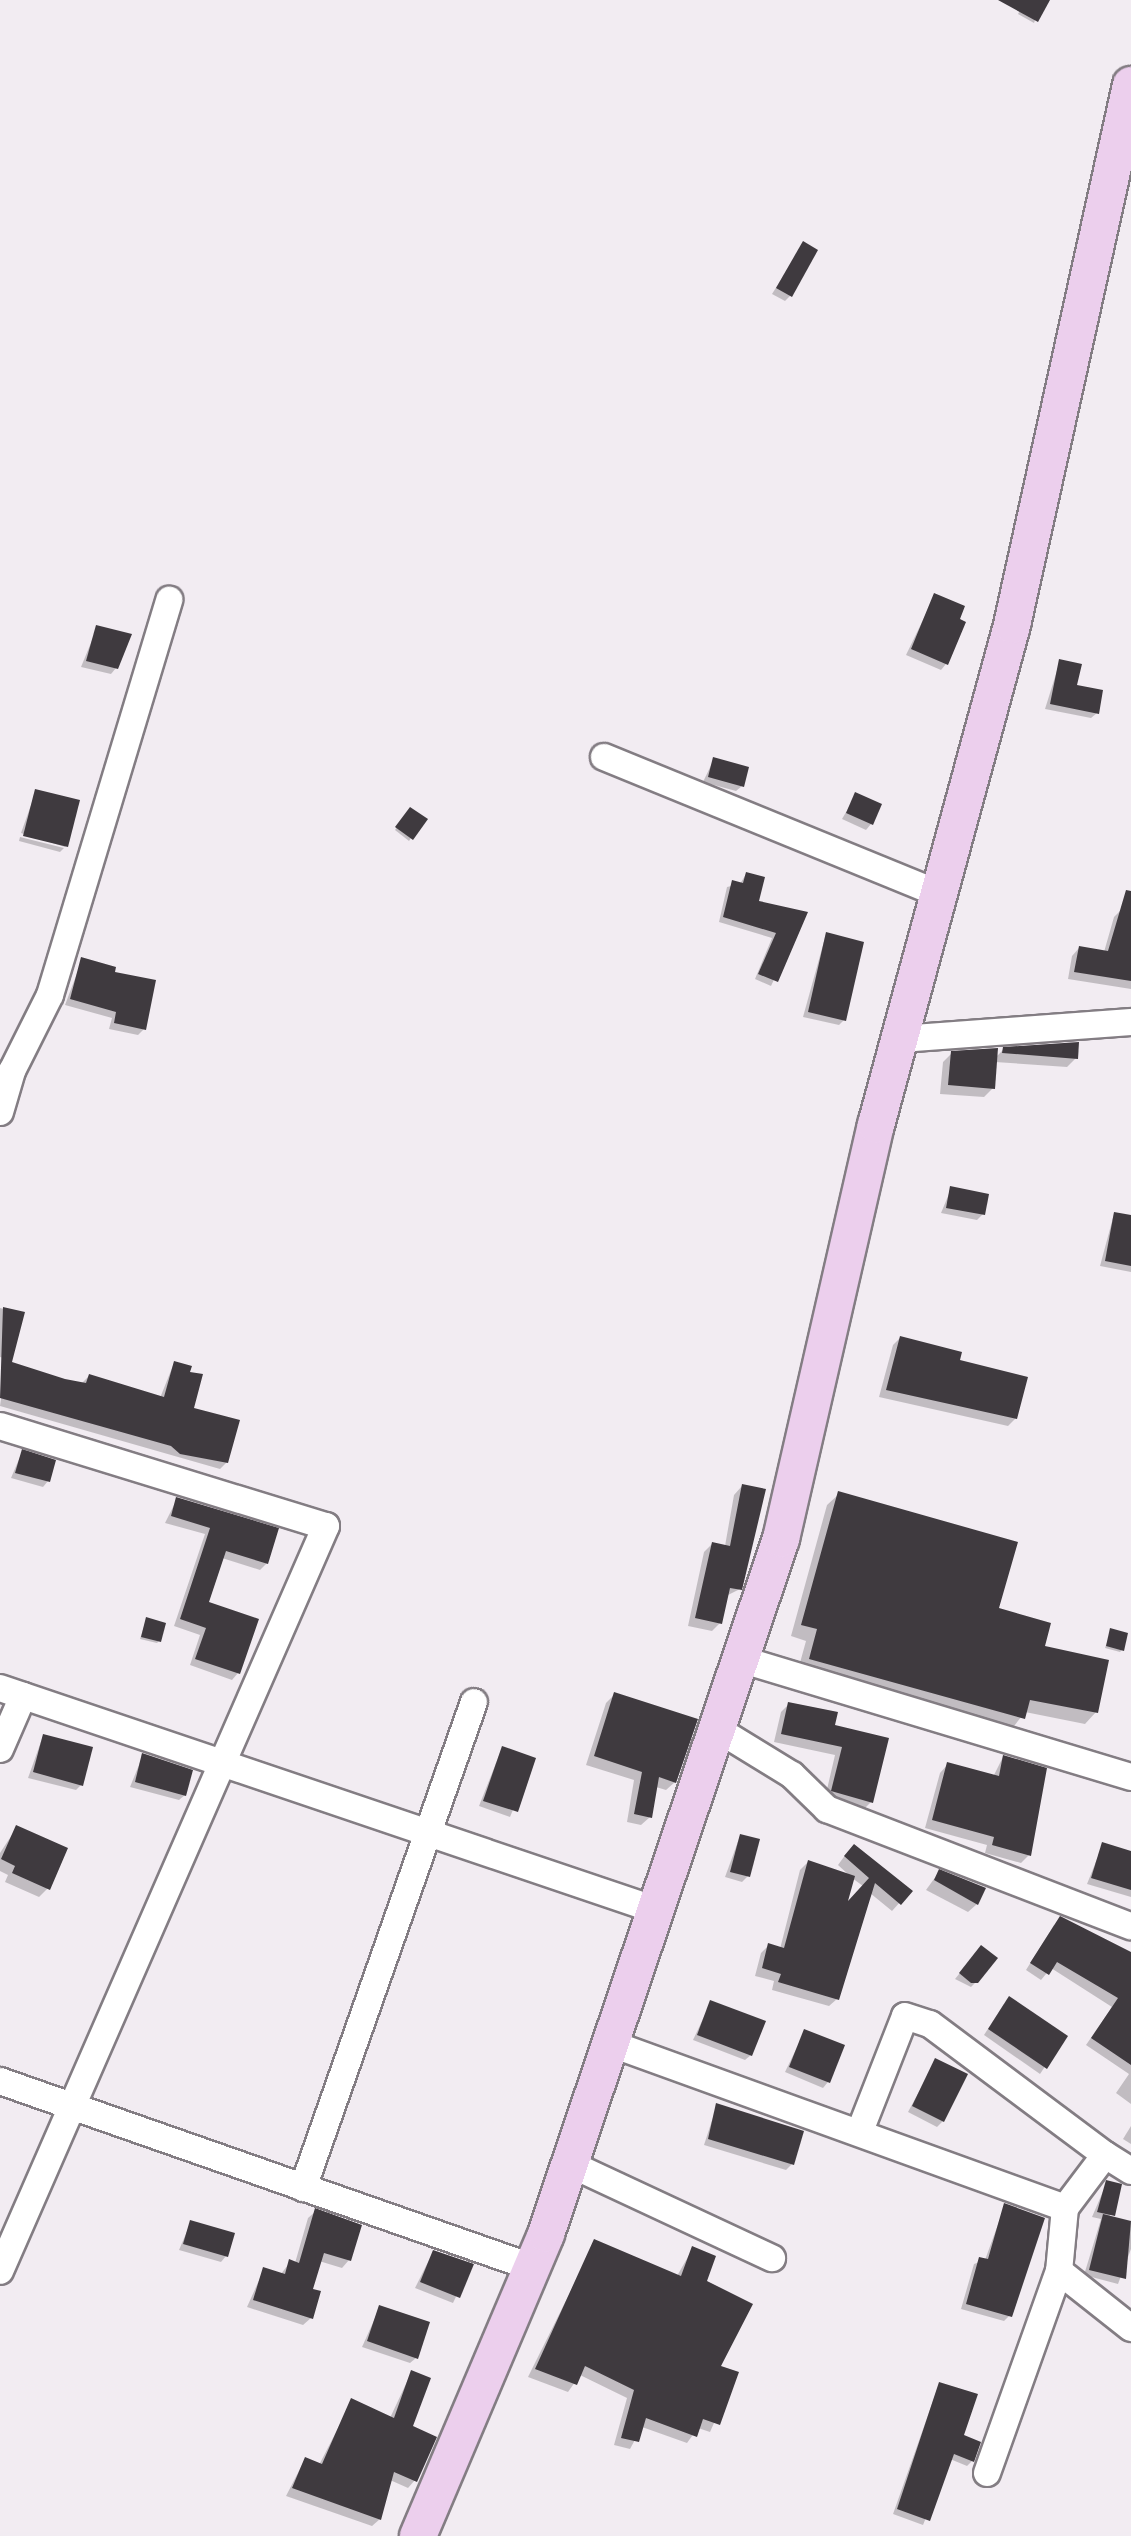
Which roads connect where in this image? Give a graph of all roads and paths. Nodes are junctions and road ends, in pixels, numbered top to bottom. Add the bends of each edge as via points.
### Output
1 (1131, 85) edge
2 (1121, 177) edge
3 (169, 600) dead end
4 (604, 757) dead end
5 (939, 894) junction
6 (1131, 1022) edge
7 (900, 1039) junction
8 (0, 1112) edge
9 (0, 1426) edge
10 (740, 1659) junction
11 (11, 1692) edge
12 (474, 1702) dead end
13 (717, 1729) junction
14 (0, 1749) edge
15 (220, 1764) junction
16 (1131, 1777) edge
17 (426, 1836) junction
18 (656, 1910) junction
19 (1131, 1926) edge
20 (612, 2044) junction
21 (0, 2081) edge
22 (70, 2108) junction
23 (860, 2131) junction
24 (1105, 2155) junction
25 (570, 2164) junction
26 (1131, 2171) edge
27 (303, 2188) junction
28 (1065, 2208) junction
29 (3, 2258) edge
30 (772, 2258) dead end
31 (531, 2267) junction
32 (1059, 2271) junction
33 (1131, 2328) edge
34 (987, 2473) dead end
35 (418, 2536) edge

1 - 2 street
2 - 5 street via 1012,625
3 - 8 street via 50,995 12,1071
4 - 5 street
5 - 7 street
6 - 7 street
7 - 10 street via 781,1539
9 - 15 street via 326,1526
10 - 13 street
10 - 16 street
11 - 14 street
11 - 15 street
12 - 17 street
13 - 18 street
13 - 19 street via 792,1775 827,1809
15 - 17 street
15 - 22 street
17 - 18 street
17 - 27 street
18 - 20 street
20 - 23 street
20 - 25 street
21 - 22 street
22 - 27 street
22 - 29 street
23 - 24 street via 905,2016 930,2024
23 - 28 street
24 - 26 street
24 - 28 street
25 - 30 street
25 - 31 street
27 - 31 street
28 - 32 street
31 - 35 street
32 - 33 street
32 - 34 street

